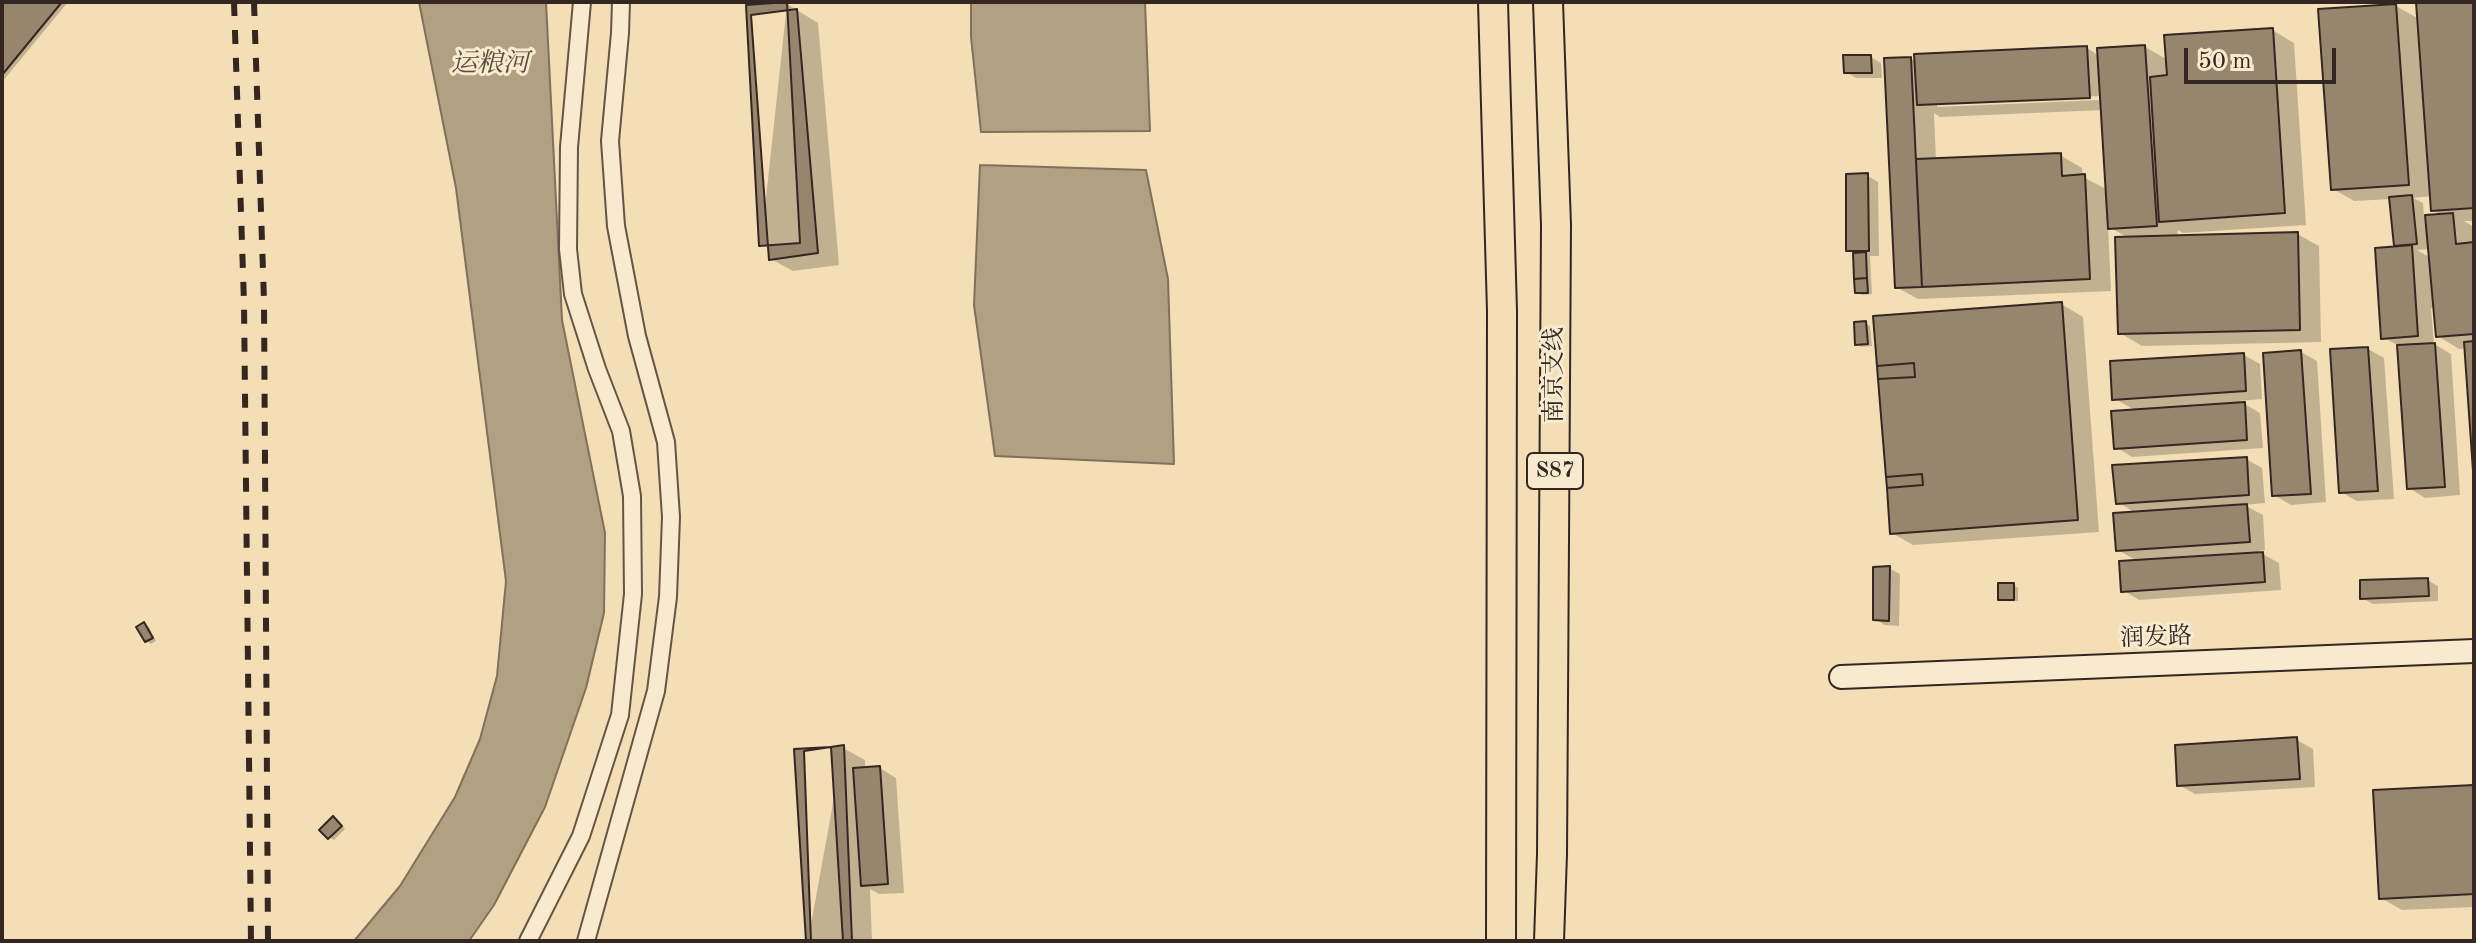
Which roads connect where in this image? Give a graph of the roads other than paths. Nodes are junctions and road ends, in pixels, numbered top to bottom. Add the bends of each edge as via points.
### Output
1 (582, 2) edge
2 (621, 2) edge
3 (1493, 2) edge
4 (1548, 2) edge
5 (2474, 651) edge
6 (1841, 677) dead end
7 (528, 941) edge
8 (586, 941) edge
9 (1501, 941) edge
10 (1549, 941) edge

1 - 7 street via 569,147 568,249 573,294 621,431 632,496 633,594 620,715 581,836
2 - 8 street via 610,141 616,226 637,336 666,442 671,517 656,691
3 - 9 highway, S87 via 1502,311
4 - 10 highway, 南京支线 / S87 via 1556,225
5 - 6 street, 润发路

